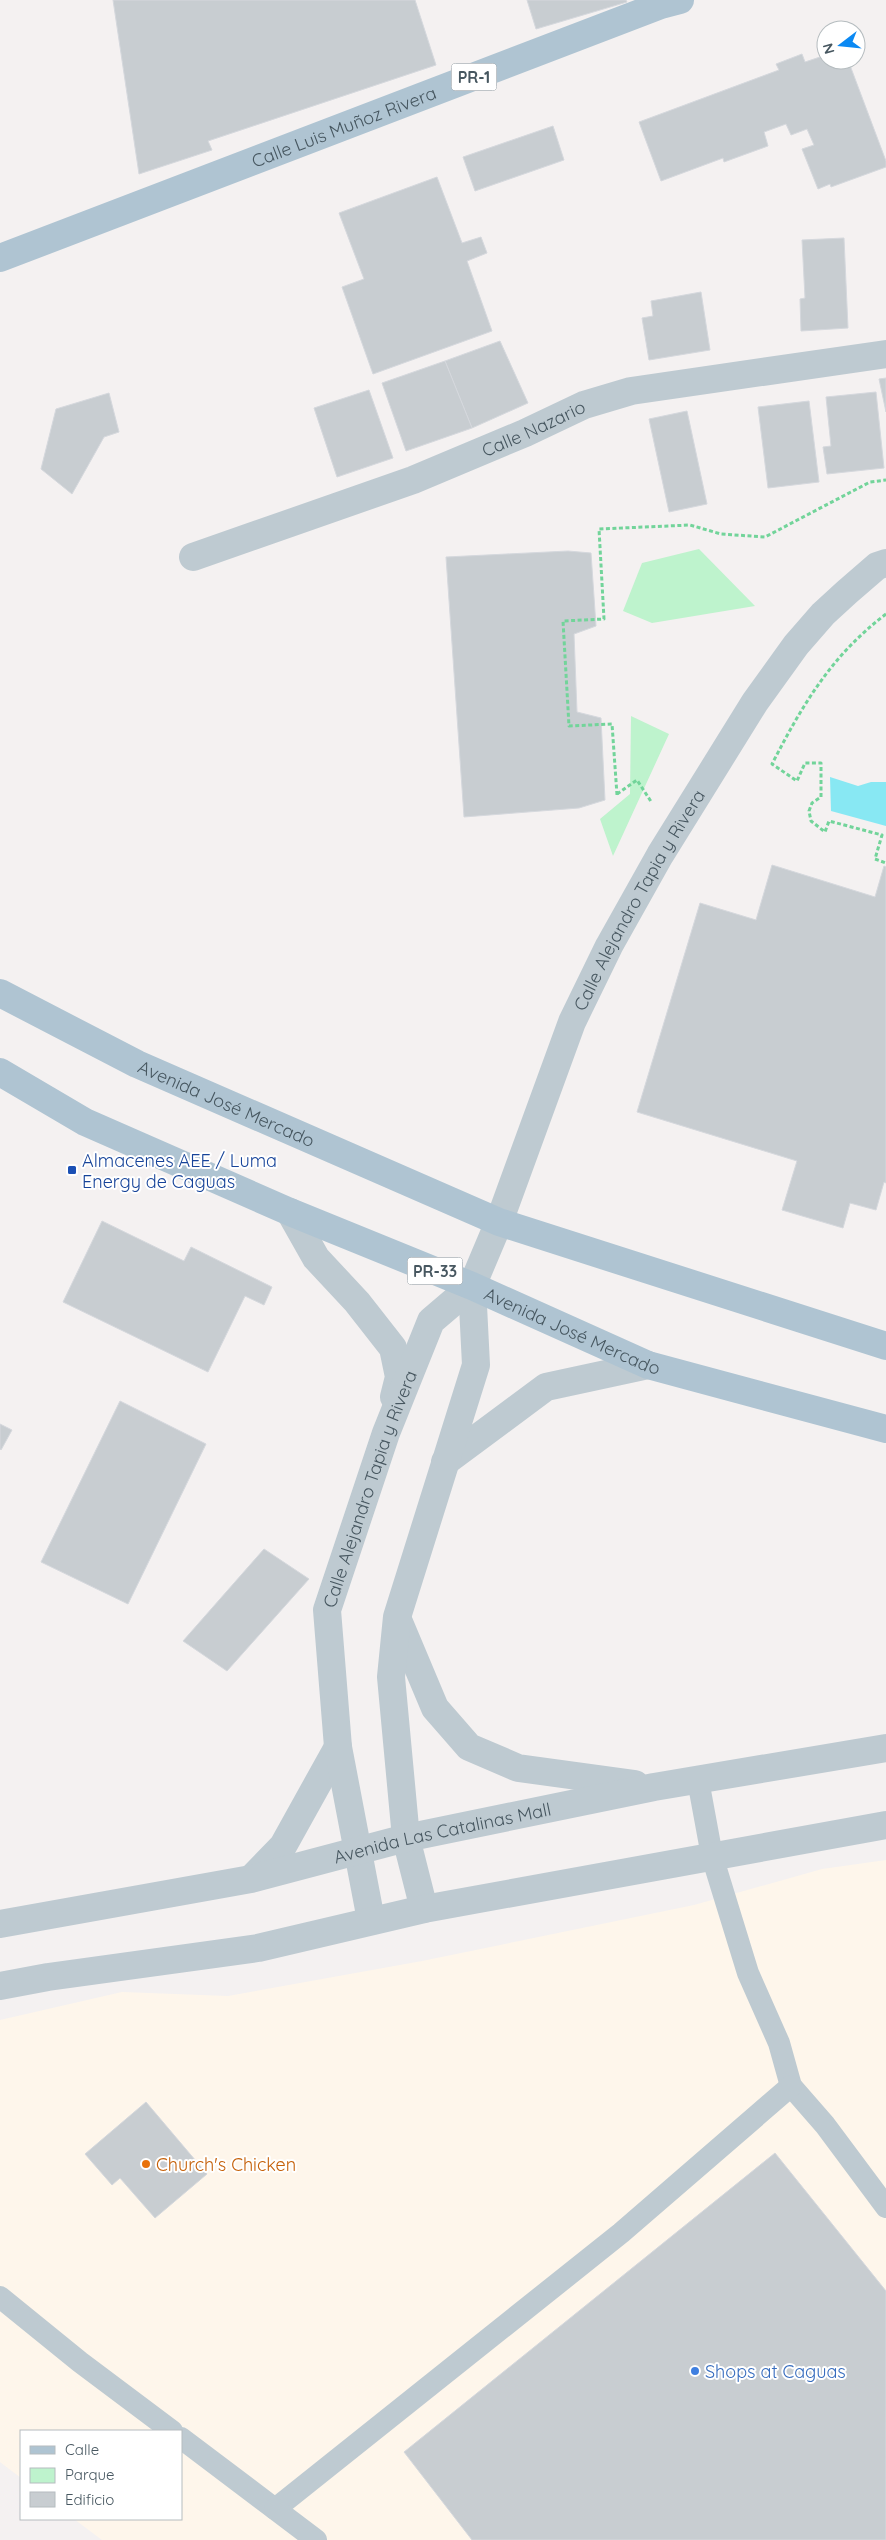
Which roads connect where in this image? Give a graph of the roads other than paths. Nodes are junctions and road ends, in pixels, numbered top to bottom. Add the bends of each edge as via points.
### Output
1 (667, 2) edge
2 (2, 258) edge
3 (886, 354) edge
4 (193, 557) dead end
5 (886, 563) edge
6 (0, 993) edge
7 (0, 1072) edge
8 (290, 1212) junction
9 (500, 1222) junction
10 (472, 1286) junction
11 (886, 1346) edge
12 (648, 1365) junction
13 (886, 1429) edge
14 (386, 1433) junction
15 (445, 1462) junction
16 (397, 1617) junction
17 (338, 1747) junction
18 (886, 1748) edge
19 (698, 1780) junction
20 (654, 1787) junction
21 (886, 1825) edge
22 (406, 1838) junction
23 (356, 1849) junction
24 (712, 1856) junction
25 (252, 1879) junction
26 (424, 1909) junction
27 (371, 1920) junction
28 (0, 1924) edge
29 (0, 1986) edge
30 (791, 2086) junction
31 (886, 2207) edge
32 (0, 2297) edge
33 (171, 2430) edge
34 (182, 2439) edge
35 (275, 2509) junction
36 (316, 2540) edge

1 - 2 main road, Calle Luis Muñoz Rivera / PR-1
3 - 4 street, Calle Nazario via 630,390 584,405 412,480
5 - 9 street, Calle Alejandro Tapia y Rivera via 877,566 823,614 796,645 755,702 660,855 609,946 572,1022
6 - 9 main road, Avenida José Mercado via 137,1064
7 - 8 main road, Avenida José Mercado / PR-33 via 85,1122
8 - 10 main road, Avenida José Mercado / PR-33
8 - 14 street via 316,1258 357,1302 392,1348 399,1377
9 - 10 street, Calle Alejandro Tapia y Rivera
9 - 11 main road, Avenida José Mercado
10 - 12 main road, Avenida José Mercado / PR-33
10 - 14 street, Calle Alejandro Tapia y Rivera via 431,1321
10 - 15 street, Calle Alejandro Tapia y Rivera via 476,1365
12 - 13 main road, Avenida José Mercado / PR-33
12 - 15 street via 546,1387
14 - 17 street, Calle Alejandro Tapia y Rivera via 327,1610
15 - 16 street, Calle Alejandro Tapia y Rivera
16 - 20 street via 435,1708 469,1747 518,1768
16 - 22 street, Calle Alejandro Tapia y Rivera via 391,1677
17 - 23 street, Calle Alejandro Tapia y Rivera
17 - 25 street via 283,1846
18 - 19 street, Avenida Las Catalinas Mall
19 - 20 street, Avenida Las Catalinas Mall
19 - 24 lane
20 - 22 street, Avenida Las Catalinas Mall
21 - 24 street
22 - 23 street, Avenida Las Catalinas Mall
22 - 26 street, Calle Alejandro Tapia y Rivera
23 - 25 street, Avenida Las Catalinas Mall
23 - 27 street, Calle Alejandro Tapia y Rivera
24 - 26 street
24 - 30 lane via 748,1973 778,2043
25 - 28 street, Avenida Las Catalinas Mall
26 - 27 street
27 - 29 street via 258,1948 48,1976
30 - 31 lane via 825,2125
30 - 35 lane via 621,2233
32 - 33 lane
34 - 35 lane
35 - 36 lane

